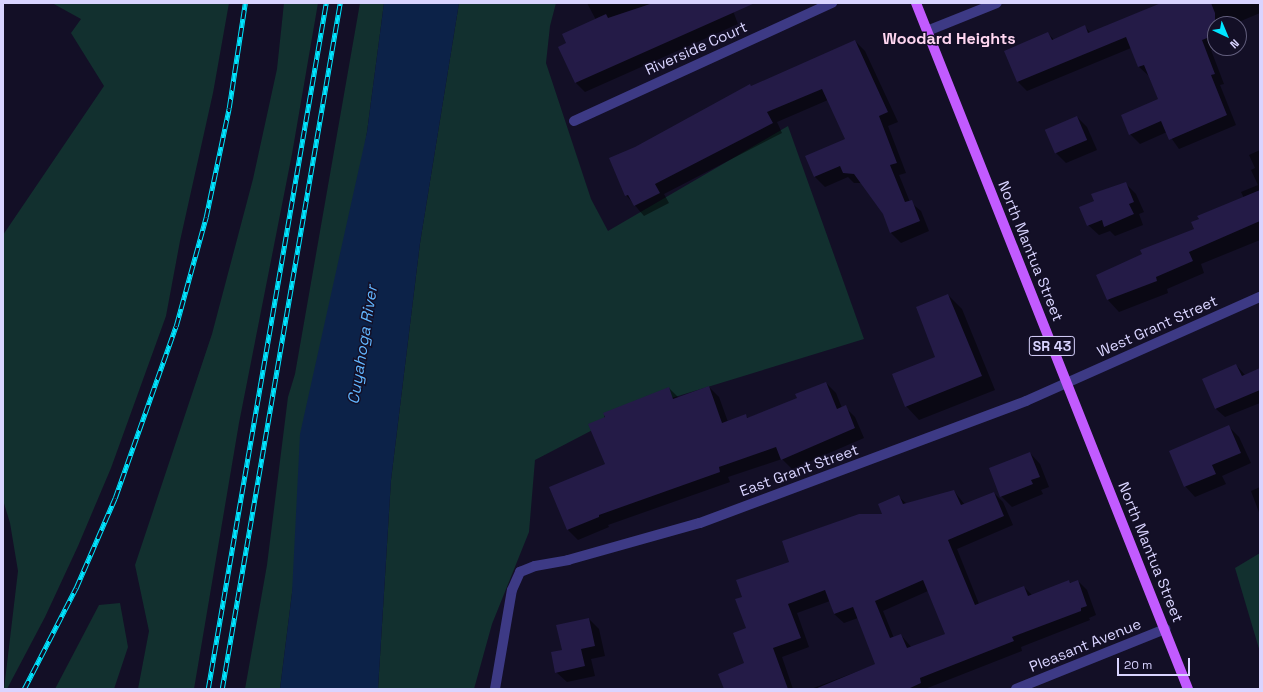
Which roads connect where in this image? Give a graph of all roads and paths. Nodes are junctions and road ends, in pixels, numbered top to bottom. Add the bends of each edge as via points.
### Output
1 (832, 3) edge
2 (916, 3) edge
3 (997, 3) edge
4 (927, 31) junction
5 (574, 121) dead end
6 (1260, 297) edge
7 (1067, 383) junction
8 (1165, 629) junction
9 (495, 689) edge
10 (1016, 689) edge
11 (1188, 689) edge

1 - 5 street, Riverside Court
2 - 4 main road, North Mantua Street / SR 43
3 - 4 street
4 - 7 main road, North Mantua Street / SR 43
6 - 7 street, West Grant Street
7 - 8 main road, North Mantua Street / SR 43
7 - 9 street, East Grant Street via 1019,404 700,523 520,572 512,590
8 - 10 street, Pleasant Avenue
8 - 11 main road, North Mantua Street / SR 43

